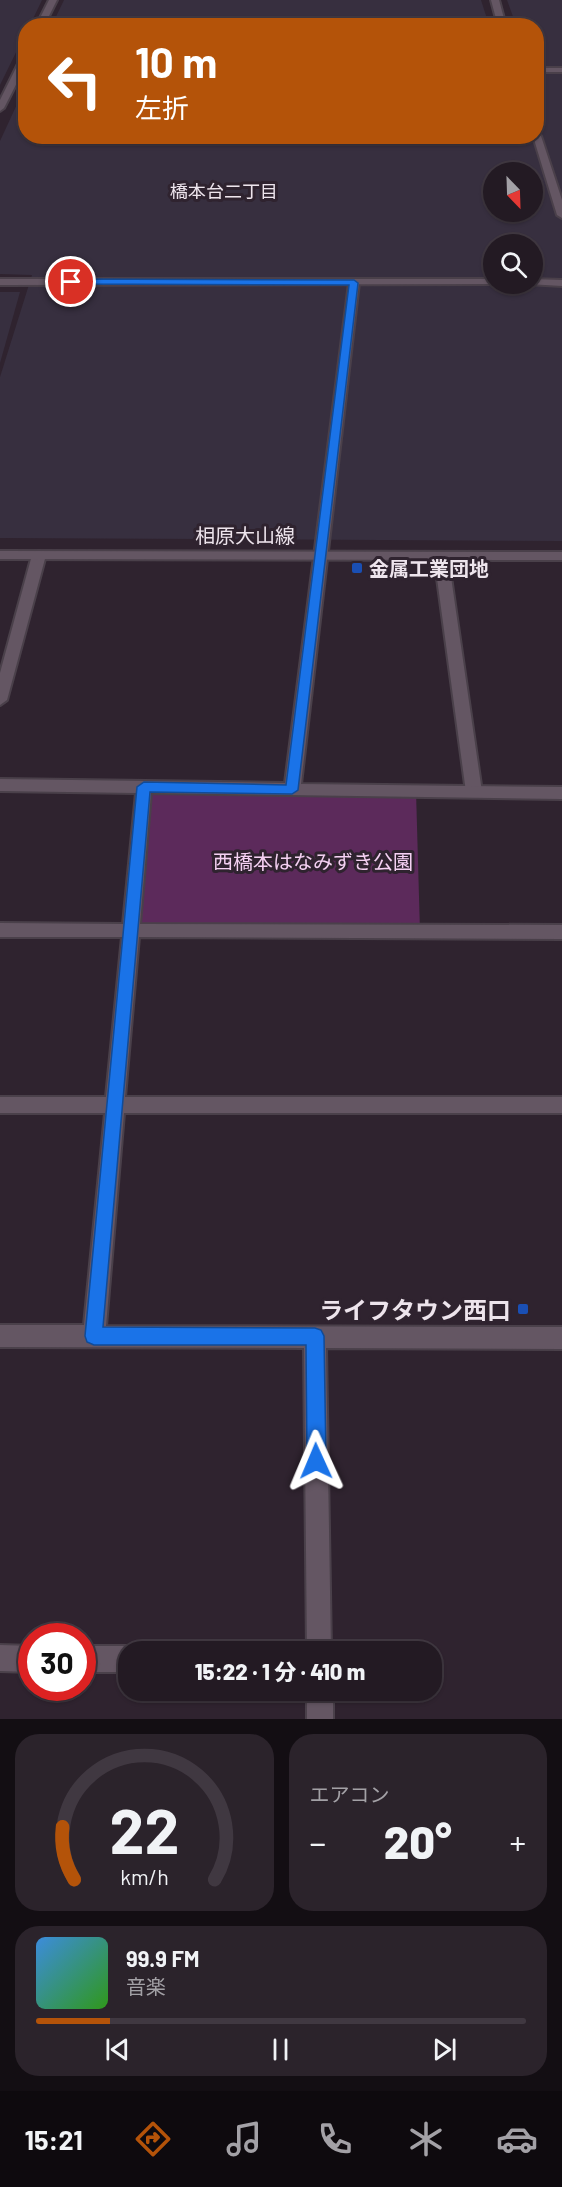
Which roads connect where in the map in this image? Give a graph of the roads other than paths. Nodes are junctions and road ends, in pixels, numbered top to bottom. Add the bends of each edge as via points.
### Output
1 (52, 0) edge
2 (495, 0) edge
3 (44, 18) edge
4 (500, 18) edge
5 (544, 70) edge
6 (562, 70) edge
7 (18, 77) edge
8 (0, 108) edge
9 (540, 144) edge
10 (562, 215) edge
11 (0, 282) edge
12 (483, 282) edge
13 (543, 282) edge
14 (354, 283) junction
15 (562, 283) edge
16 (321, 554) junction
17 (0, 555) edge
18 (39, 555) junction
19 (441, 556) junction
20 (562, 556) edge
21 (0, 700) edge
22 (0, 785) edge
23 (144, 787) junction
24 (292, 790) junction
25 (474, 792) junction
26 (562, 793) edge
27 (0, 930) edge
28 (132, 930) junction
29 (562, 932) edge
30 (562, 1105) edge
31 (0, 1106) edge
32 (114, 1106) junction
33 (0, 1336) edge
34 (94, 1336) junction
35 (315, 1336) junction
36 (562, 1338) edge
37 (319, 1641) edge
38 (0, 1659) edge
39 (18, 1659) edge
40 (96, 1659) edge
41 (118, 1659) edge
42 (320, 1701) edge
43 (320, 1719) edge

1 - 3 street
2 - 4 street
5 - 6 street
7 - 8 street
9 - 10 street
11 - 14 street
12 - 14 street
13 - 15 street
14 - 16 street
16 - 18 street, 相原大山線
16 - 19 street, 相原大山線
16 - 24 street
17 - 18 street, 相原大山線
18 - 21 street
19 - 20 street, 相原大山線
19 - 25 street
22 - 23 street
23 - 24 street
23 - 28 street
24 - 25 street
25 - 26 street
27 - 28 street
28 - 29 street
28 - 32 street
30 - 32 street
31 - 32 street
32 - 34 street
33 - 34 street
34 - 35 street
35 - 36 street
35 - 37 street
38 - 39 street
40 - 41 street
42 - 43 street

